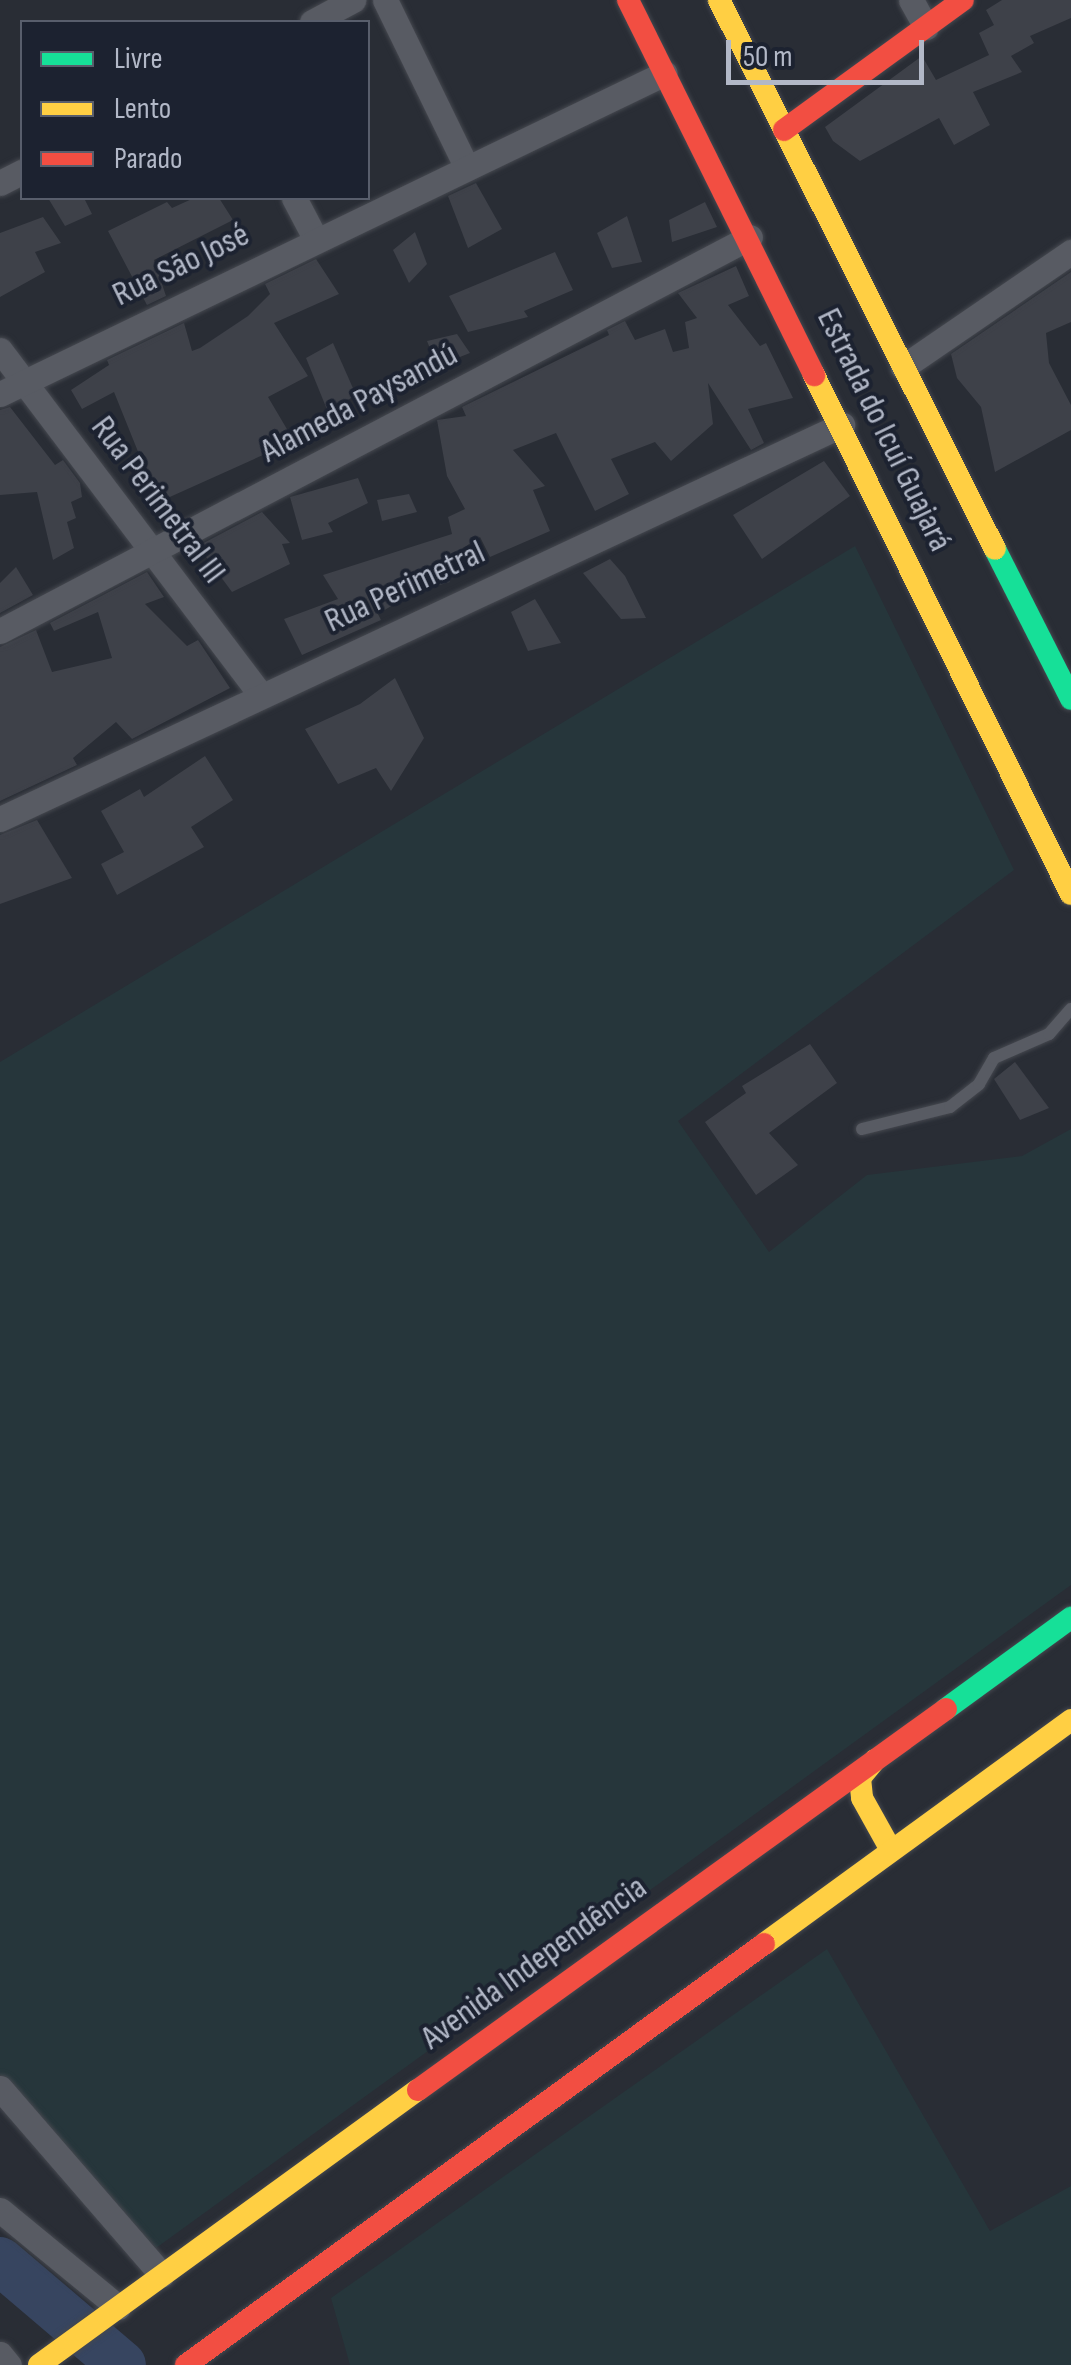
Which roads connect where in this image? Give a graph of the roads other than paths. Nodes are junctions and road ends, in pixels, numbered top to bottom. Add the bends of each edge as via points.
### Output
1 (353, 0) edge
2 (385, 0) edge
3 (628, 0) edge
4 (719, 0) edge
5 (911, 0) edge
6 (962, 0) edge
7 (316, 20) edge
8 (926, 27) junction
9 (665, 72) junction
10 (784, 130) junction
11 (467, 168) junction
12 (295, 200) edge
13 (750, 237) junction
14 (315, 238) junction
15 (1071, 252) edge
16 (0, 350) edge
17 (903, 366) junction
18 (25, 382) junction
19 (0, 394) edge
20 (842, 425) junction
21 (154, 551) junction
22 (0, 631) edge
23 (259, 693) junction
24 (1071, 699) edge
25 (0, 819) edge
26 (1071, 894) edge
27 (1071, 1009) edge
28 (862, 1129) dead end
29 (1071, 1618) edge
30 (1071, 1720) edge
31 (875, 1760) junction
32 (891, 1850) junction
33 (0, 2088) edge
34 (0, 2210) edge
35 (162, 2275) junction
36 (110, 2313) junction
37 (0, 2354) edge
38 (193, 2363) edge
39 (40, 2364) edge
40 (9, 2365) edge

1 - 7 street
2 - 11 street
3 - 9 main road, Estrada do Icuí Guajará
4 - 10 main road, Estrada do Icuí Guajará
5 - 8 street
6 - 8 main road
8 - 10 main road
9 - 11 street, Rua São José
9 - 13 main road, Estrada do Icuí Guajará
10 - 17 main road, Estrada do Icuí Guajará
11 - 14 street, Rua São José
12 - 14 street
13 - 20 main road, Estrada do Icuí Guajará
13 - 21 street, Alameda Paysandú
14 - 18 street, Rua São José
15 - 17 street
16 - 18 street, Rua Perimetral III
17 - 24 main road, Estrada do Icuí Guajará
18 - 19 street, Rua São José
18 - 21 street, Rua Perimetral III
20 - 23 street, Rua Perimetral
20 - 26 main road, Estrada do Icuí Guajará
21 - 22 street, Alameda Paysandú
21 - 23 street, Rua Perimetral III
23 - 25 street, Rua Perimetral
27 - 28 lane via 1050,1034 994,1058 978,1084 950,1107
29 - 31 main road, Avenida Independência
30 - 32 main road
31 - 32 main road via 860,1778 862,1798
31 - 35 main road, Avenida Independência
32 - 38 main road
33 - 35 street
34 - 36 street
35 - 36 main road, Avenida Independência
36 - 39 main road, Avenida Independência
37 - 40 street

